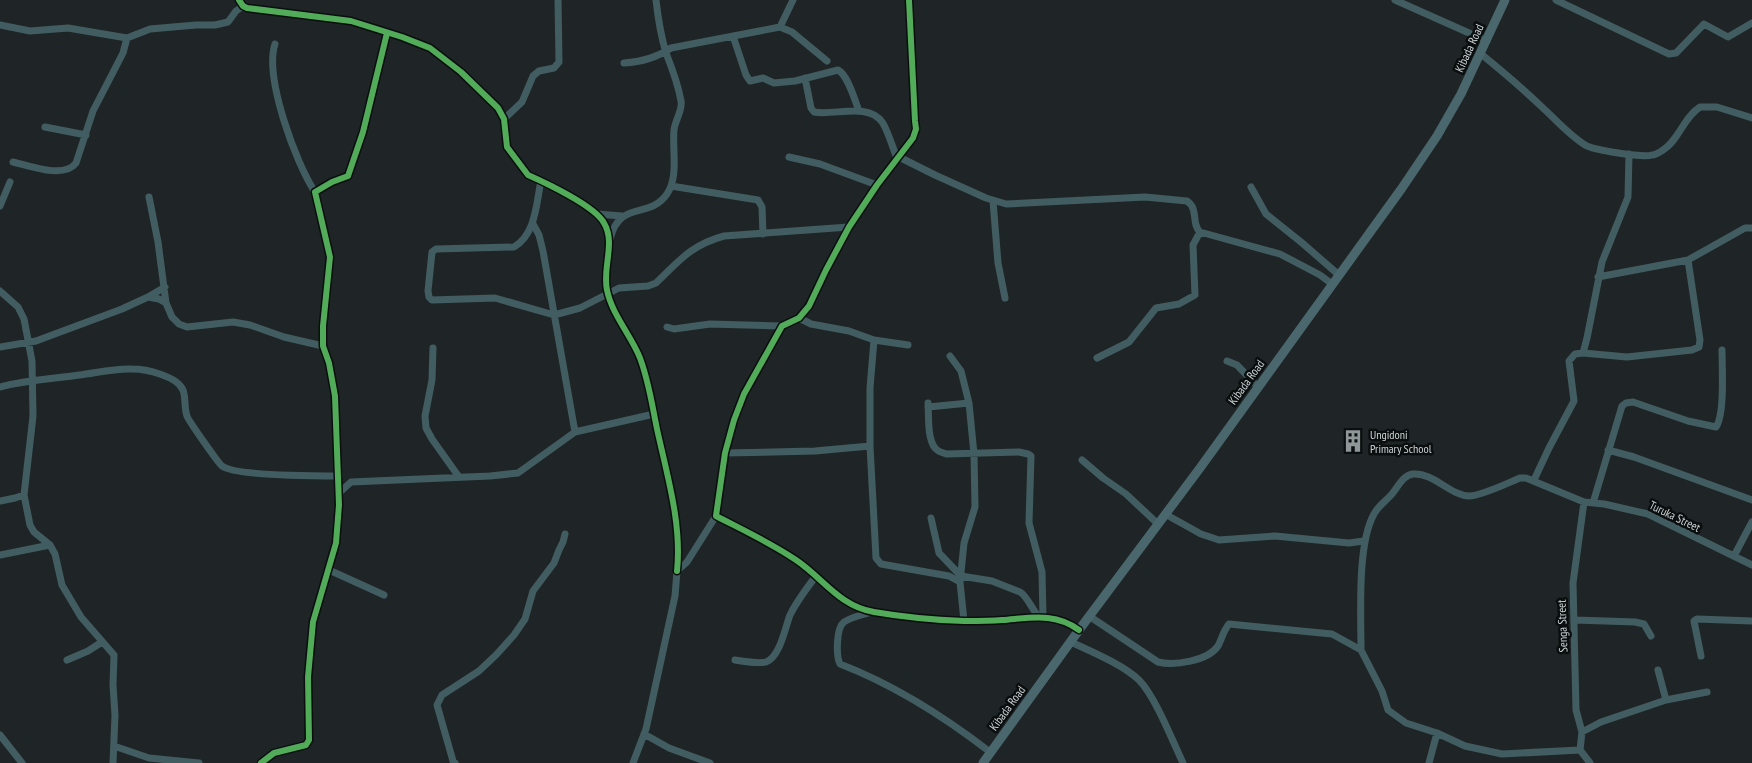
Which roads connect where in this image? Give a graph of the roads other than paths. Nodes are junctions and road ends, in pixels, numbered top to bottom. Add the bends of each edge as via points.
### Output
1 (558, 0) edge
2 (656, 0) edge
3 (793, 0) edge
4 (909, 0) edge
5 (1395, 0) edge
6 (1505, 0) edge
7 (1556, 0) edge
8 (241, 3) edge
9 (1752, 23) edge
10 (0, 25) edge
11 (780, 27) junction
12 (387, 33) junction
13 (733, 36) junction
14 (127, 38) junction
15 (1487, 41) junction
16 (275, 44) dead end
17 (666, 52) junction
18 (1481, 54) junction
19 (827, 61) dead end
20 (624, 63) dead end
21 (805, 78) junction
22 (859, 111) junction
23 (1752, 118) edge
24 (504, 119) junction
25 (45, 128) dead end
26 (86, 135) junction
27 (1629, 154) junction
28 (789, 157) dead end
29 (898, 157) junction
30 (13, 162) dead end
31 (541, 181) junction
32 (10, 182) dead end
33 (877, 185) junction
34 (671, 186) junction
35 (1251, 187) dead end
36 (315, 192) junction
37 (149, 197) dead end
38 (993, 201) junction
39 (0, 206) edge
40 (597, 214) junction
41 (622, 216) junction
42 (533, 224) junction
43 (849, 227) junction
44 (1752, 228) edge
45 (1200, 232) junction
46 (763, 234) junction
47 (610, 240) junction
48 (1688, 260) junction
49 (1338, 275) junction
50 (1598, 277) junction
51 (1332, 284) junction
52 (165, 286) junction
53 (0, 291) edge
54 (608, 295) junction
55 (148, 297) junction
56 (1005, 298) dead end
57 (166, 303) junction
58 (554, 315) junction
59 (799, 318) junction
60 (782, 326) junction
61 (667, 327) dead end
62 (874, 340) junction
63 (28, 342) junction
64 (908, 345) dead end
65 (323, 346) junction
66 (0, 347) edge
67 (433, 348) dead end
68 (1722, 350) dead end
69 (1583, 352) junction
70 (950, 356) dead end
71 (1097, 358) dead end
72 (1226, 361) dead end
73 (32, 380) junction
74 (0, 386) edge
75 (1258, 387) junction
76 (969, 402) junction
77 (654, 414) junction
78 (575, 432) junction
79 (870, 446) junction
80 (1608, 450) junction
81 (725, 452) junction
82 (974, 454) junction
83 (1082, 460) dead end
84 (338, 475) junction
85 (459, 477) junction
86 (1534, 480) junction
87 (351, 482) junction
88 (339, 492) junction
89 (24, 495) junction
90 (1752, 500) edge
91 (0, 501) edge
92 (1584, 502) junction
93 (1593, 503) junction
94 (1165, 514) junction
95 (716, 516) junction
96 (931, 518) dead end
97 (1752, 522) edge
98 (1158, 524) junction
99 (565, 534) dead end
100 (1364, 541) junction
101 (50, 546) junction
102 (0, 555) edge
103 (1734, 556) junction
104 (1752, 565) edge
105 (328, 570) junction
106 (677, 571) junction
107 (816, 576) junction
108 (960, 579) junction
109 (384, 594) dead end
110 (871, 612) junction
111 (1090, 616) junction
112 (1040, 617) junction
113 (1575, 620) junction
114 (964, 621) junction
115 (1752, 621) edge
116 (1079, 630) junction
117 (1651, 636) dead end
118 (102, 642) junction
119 (1071, 642) junction
120 (1361, 650) junction
121 (1701, 656) dead end
122 (67, 660) dead end
123 (735, 660) dead end
124 (1658, 670) dead end
125 (1707, 692) dead end
126 (1666, 700) junction
127 (1582, 732) junction
128 (1437, 733) junction
129 (644, 734) junction
130 (0, 735) edge
131 (114, 746) junction
132 (1580, 750) junction
133 (990, 752) junction
134 (22, 763) edge
135 (113, 763) edge
136 (199, 763) edge
137 (261, 763) edge
138 (455, 763) edge
139 (633, 763) edge
140 (710, 763) edge
141 (983, 763) edge
142 (1183, 763) edge
143 (1429, 763) edge
144 (1590, 763) edge

1 - 24 street via 559,62 554,68 539,71 533,76 522,102
2 - 17 street
3 - 11 street
4 - 29 street via 916,129
5 - 15 street
6 - 15 main road, Kibada Road
7 - 9 street via 1669,54 1676,54 1704,24 1728,37
8 - 12 street via 261,10 350,21
8 - 14 street via 228,22 150,29
10 - 14 street via 30,31 68,28
11 - 13 street
11 - 19 street via 792,32
12 - 24 street via 430,48 491,100
12 - 36 street via 372,100 348,176
13 - 17 street via 671,48
13 - 21 street via 750,80 764,78 774,83
14 - 26 street
15 - 18 main road, Kibada Road
16 - 36 street via 273,63 280,108 306,179
17 - 20 street via 640,62
17 - 34 street via 682,104 674,130
18 - 27 street via 1586,146
18 - 49 main road, Kibada Road via 1437,136
21 - 22 street via 838,70 842,72
21 - 22 street via 810,108 814,112
22 - 29 street via 872,113 882,122
23 - 27 street via 1718,107 1700,107 1687,118 1672,143 1663,150 1652,156
24 - 31 street via 507,147 528,175
25 - 26 street
26 - 30 street via 76,164 66,172
27 - 50 street via 1628,197
28 - 33 street via 820,164
29 - 33 street
29 - 38 street
31 - 40 street
31 - 42 street
32 - 39 street
33 - 43 street
34 - 41 street via 666,195 649,208
34 - 46 street via 758,200 762,207
35 - 49 street via 1266,214
36 - 65 street via 330,257
37 - 52 street
38 - 45 street via 1020,204 1146,197 1187,201 1192,204
38 - 56 street via 998,263
40 - 41 street
40 - 47 street via 604,222
41 - 47 street via 612,230
42 - 58 street via 543,251
42 - 58 street via 520,244 514,247 436,249 432,252 429,297 432,300 495,298
43 - 46 street
43 - 59 street via 809,306
44 - 48 street via 1745,228
45 - 51 street via 1280,254
45 - 71 street via 1194,246 1195,295 1179,304 1156,308 1129,342
46 - 54 street via 708,240 692,248 656,283 619,288
47 - 54 street via 606,273
48 - 50 street
48 - 69 street via 1700,340 1698,347 1628,357
49 - 51 main road, Kibada Road
50 - 69 street
51 - 75 main road, Kibada Road
52 - 55 street
52 - 57 street
53 - 63 street via 18,307
54 - 58 street
54 - 77 street via 640,357
55 - 57 street via 159,298
55 - 63 street
57 - 65 street via 172,317 187,327 233,322
58 - 78 street
59 - 60 street
59 - 62 street via 811,324 849,330
60 - 61 street via 710,324
60 - 81 street via 738,407
62 - 64 street
62 - 79 street
63 - 66 street
63 - 73 street
65 - 84 street via 335,396
67 - 85 street via 426,428
68 - 80 street via 1720,422 1716,427 1633,402 1626,403 1622,406
69 - 86 street via 1575,354 1569,361 1574,401
70 - 76 street via 961,371
72 - 75 street via 1237,365
73 - 74 street
73 - 84 street via 130,368 166,376 183,390 191,424 221,466 235,471
73 - 89 street via 33,416
75 - 94 main road, Kibada Road
76 - 82 street
76 - 82 street via 928,405 935,448 947,454
77 - 78 street
77 - 106 street via 673,500 679,553
78 - 85 street via 518,473
79 - 81 street via 815,451
79 - 108 street via 876,558 881,564
80 - 90 street
80 - 93 street
81 - 95 street
82 - 108 street via 976,507 964,542
82 - 112 street via 1019,452 1031,456 1029,523 1042,572
83 - 98 street
84 - 87 street
84 - 88 street
85 - 87 street
86 - 92 street, Turuka Street
86 - 100 street via 1520,478 1468,496 1424,475 1409,474 1374,513
87 - 88 street
88 - 105 street via 336,543
89 - 91 street
89 - 101 street via 30,525
92 - 93 street, Turuka Street
92 - 113 street, Senga Street via 1573,583
93 - 103 street, Turuka Street via 1648,514
94 - 98 main road, Kibada Road
94 - 100 street via 1219,540 1275,536 1349,543
95 - 106 street via 687,562
95 - 107 street via 777,547
96 - 108 street via 939,553
97 - 103 street
98 - 111 main road, Kibada Road
99 - 138 street via 554,563 533,591 525,619 514,635 478,671 442,695 438,702
100 - 120 street
101 - 102 street
101 - 118 street via 67,596
103 - 104 street, Turuka Street
105 - 109 street
105 - 137 street via 313,622 308,678 309,740 306,745 274,754
106 - 129 street via 675,596
107 - 110 street via 833,593
107 - 123 street via 790,615 773,656 765,662
108 - 112 street via 992,581 1020,592
108 - 114 street
110 - 114 street
110 - 133 street via 845,621 840,627 837,650 840,664 867,675 953,724
111 - 116 main road, Kibada Road
111 - 120 street via 1158,662 1166,664 1205,657 1218,645 1229,624 1326,632
112 - 114 street
112 - 116 street via 1062,620
113 - 117 street via 1635,622 1644,624
113 - 127 street, Senga Street via 1576,710
115 - 121 street via 1694,621
116 - 119 main road, Kibada Road
118 - 122 street
118 - 131 street via 114,655
119 - 133 main road, Kibada Road
119 - 142 street via 1108,660 1140,681 1154,701
120 - 128 street via 1388,710 1406,724
124 - 126 street
125 - 126 street
126 - 127 street via 1601,722
127 - 132 street, Senga Street
128 - 132 street via 1465,746 1497,753
128 - 143 street
129 - 139 street
129 - 140 street via 669,748
130 - 134 street
131 - 135 street
131 - 136 street via 149,758
132 - 144 street
133 - 141 main road, Kibada Road

